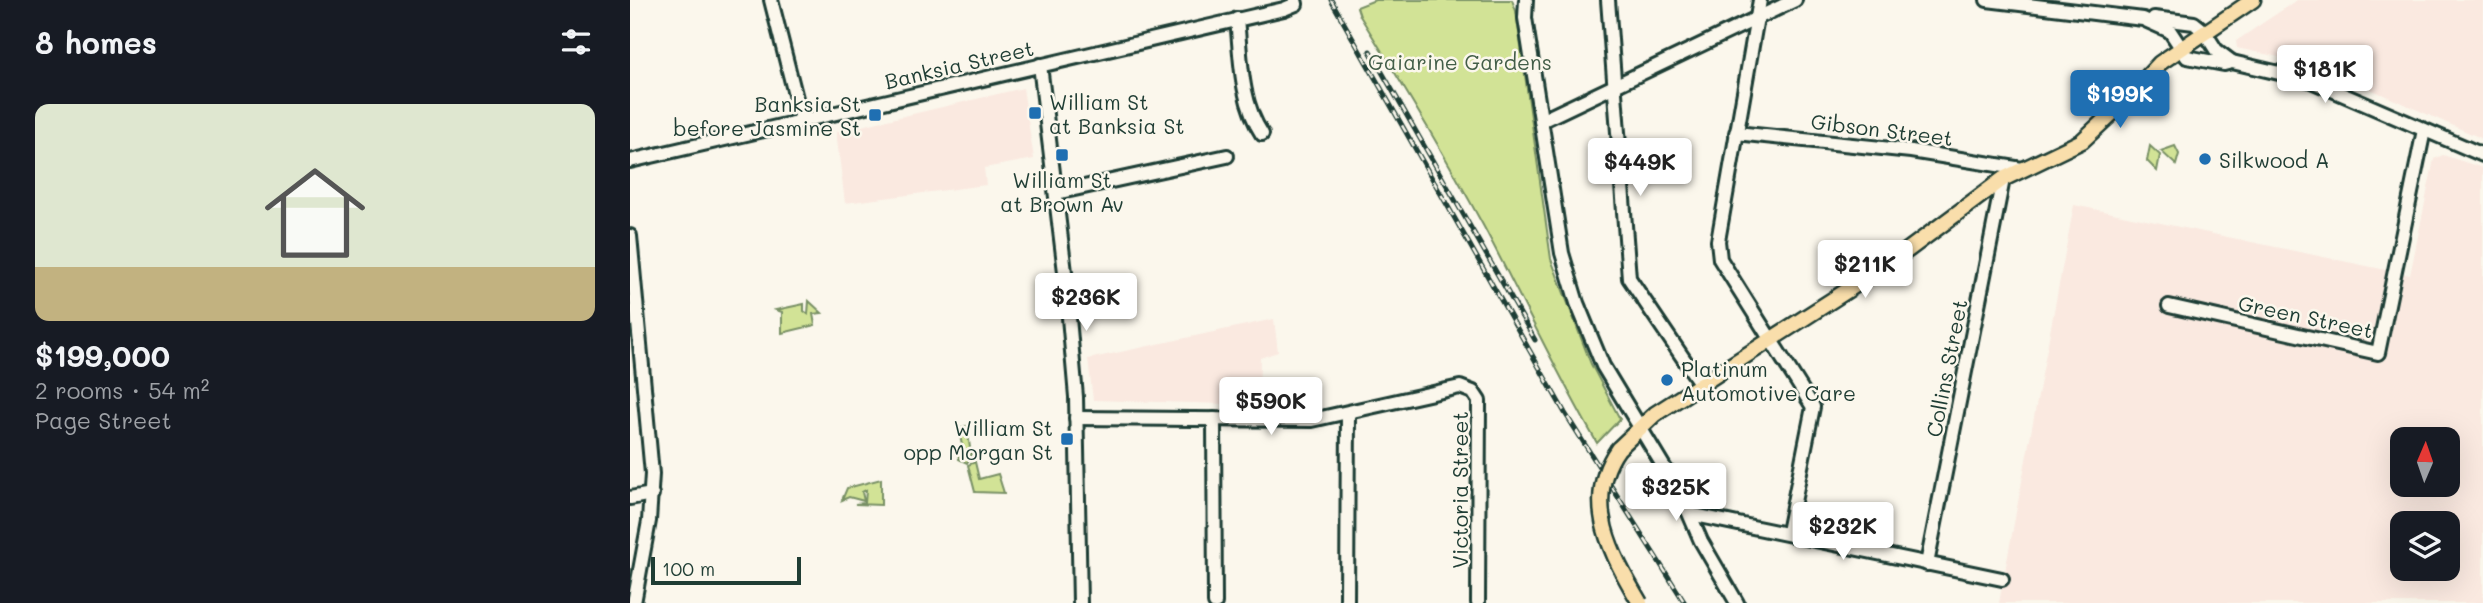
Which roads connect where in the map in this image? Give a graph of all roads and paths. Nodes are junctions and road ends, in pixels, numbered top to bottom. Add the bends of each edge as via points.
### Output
1 (771, 0) edge
2 (1518, 0) edge
3 (1526, 0) edge
4 (1608, 0) edge
5 (1760, 0) edge
6 (1795, 0) edge
7 (1987, 0) edge
8 (2253, 0) edge
9 (1296, 2) edge
10 (1757, 17) junction
11 (1525, 18) junction
12 (1237, 19) junction
13 (2143, 19) junction
14 (2204, 31) junction
15 (2179, 48) junction
16 (2232, 62) junction
17 (1040, 65) junction
18 (1616, 87) junction
19 (1541, 121) junction
20 (802, 122) junction
21 (2424, 130) junction
22 (1736, 133) junction
23 (1262, 134) dead end
24 (2483, 155) edge
25 (1227, 156) dead end
26 (630, 162) edge
27 (2022, 169) junction
28 (2003, 179) junction
29 (1056, 194) junction
30 (630, 236) edge
31 (2169, 306) dead end
32 (1772, 340) junction
33 (1702, 386) junction
34 (1348, 413) junction
35 (1076, 418) junction
36 (1214, 419) junction
37 (1638, 428) junction
38 (652, 494) junction
39 (630, 498) edge
40 (1690, 514) junction
41 (1788, 532) junction
42 (1927, 564) junction
43 (2002, 579) dead end
44 (634, 603) edge
45 (1080, 603) edge
46 (1215, 603) edge
47 (1346, 603) edge
48 (1478, 603) edge
49 (1640, 603) edge
50 (1737, 603) edge

1 - 20 street
2 - 11 street
3 - 11 street
4 - 18 street
5 - 10 street
6 - 10 street
7 - 13 street
8 - 14 main road
9 - 12 street, Banksia Street
10 - 18 street
10 - 22 street
11 - 19 street
12 - 17 street, Banksia Street
12 - 23 street via 1243,84 1252,120
13 - 14 street via 2189,22
13 - 15 street via 2170,31
14 - 15 main road
14 - 16 street via 2216,50
15 - 16 street via 2194,59
15 - 27 main road via 2082,141
16 - 21 street via 2309,80
17 - 20 street, Banksia Street
17 - 29 street
18 - 19 street
18 - 33 street via 1629,278
19 - 37 street via 1562,253 1577,303
20 - 26 street, Banksia Street
21 - 24 street
21 - 31 street, Green Street via 2378,353
22 - 27 street, Gibson Street via 1911,151
22 - 32 street via 1718,241 1720,259
25 - 29 street
27 - 28 main road
28 - 32 main road via 1893,261
28 - 42 street, Collins Street
29 - 35 street
30 - 38 street
32 - 33 main road
32 - 41 street via 1813,407
33 - 37 main road
34 - 36 street via 1298,421
34 - 47 street
34 - 48 street, Victoria Street via 1460,387 1473,392 1479,401
35 - 36 street
35 - 45 street
36 - 46 street
37 - 40 street
37 - 49 main road, bridge via 1618,449 1604,482 1600,508 1610,551
38 - 39 street
38 - 44 street
40 - 41 street
40 - 50 street
41 - 42 street
42 - 43 street

